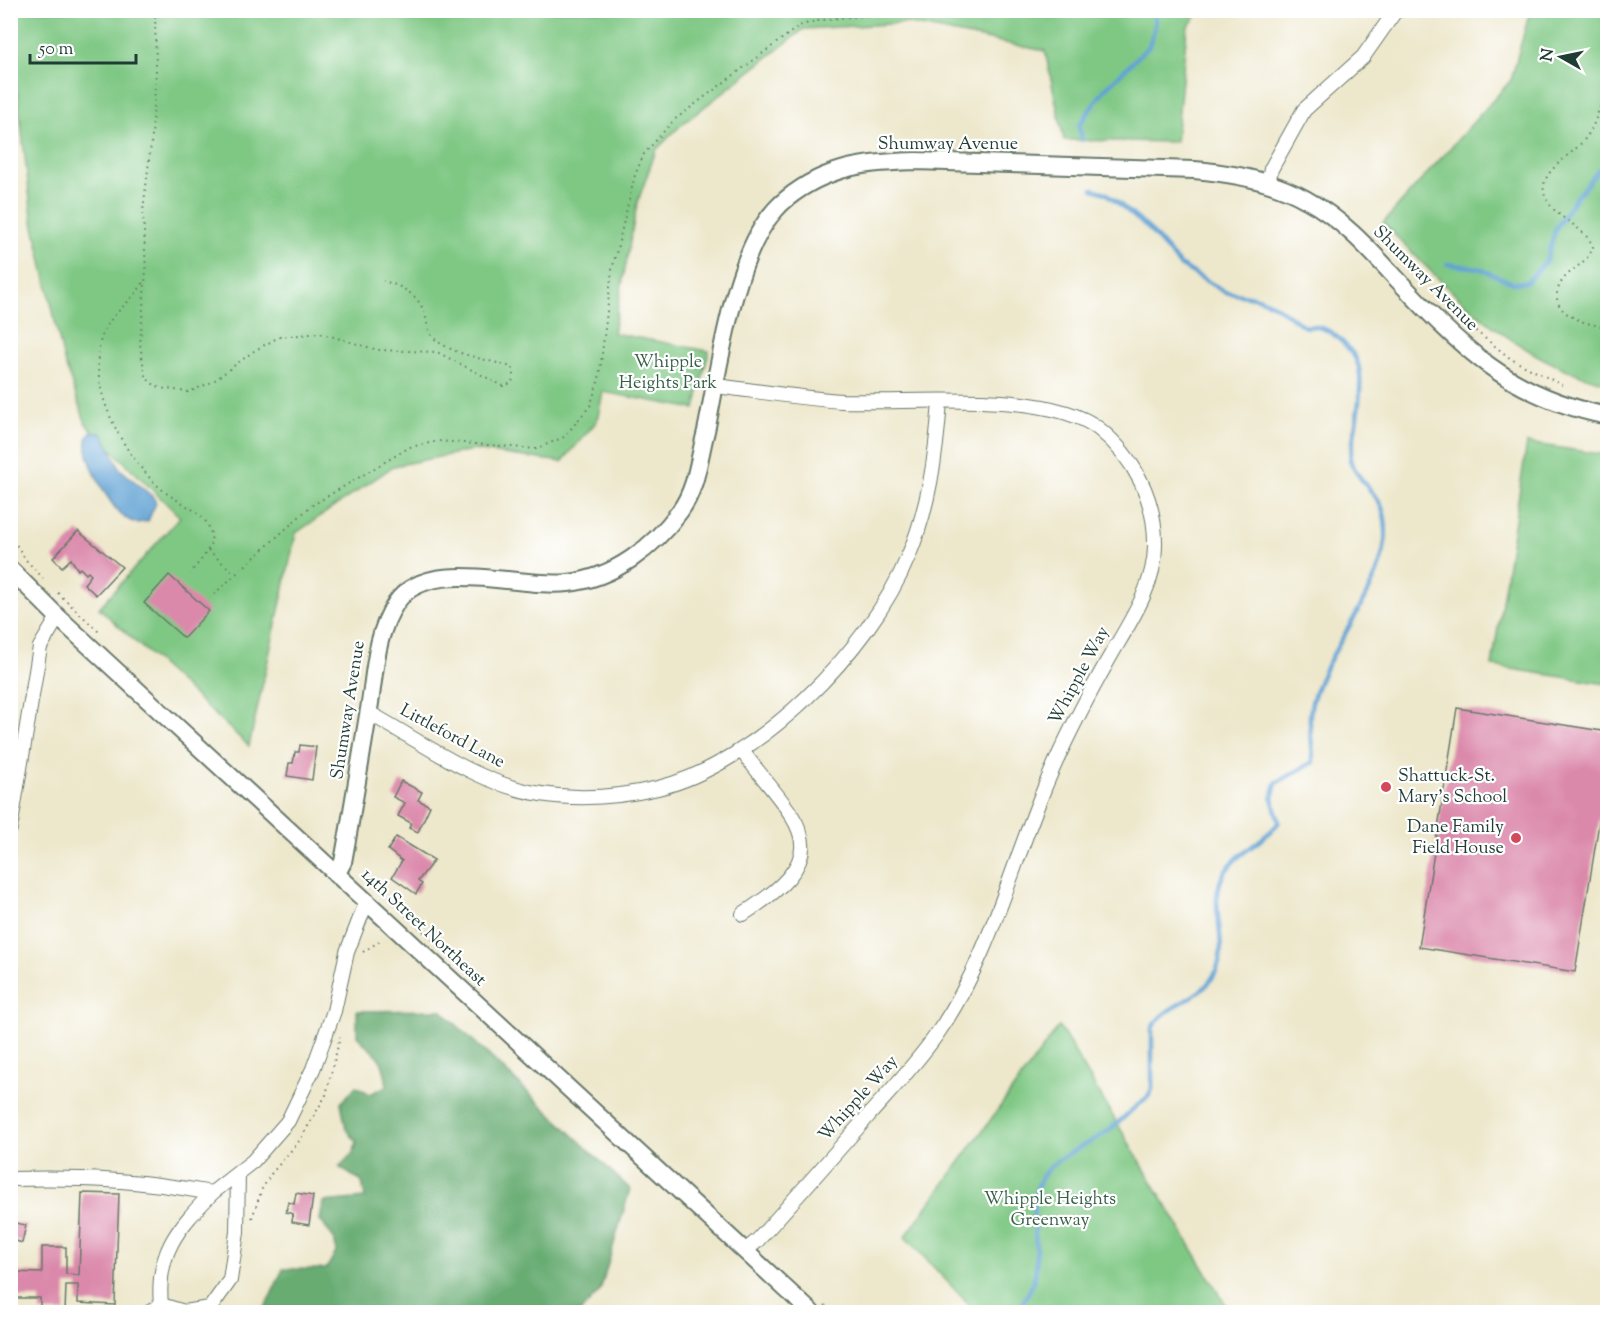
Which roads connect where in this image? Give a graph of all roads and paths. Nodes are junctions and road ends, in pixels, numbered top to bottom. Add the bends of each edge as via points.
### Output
1 (155, 10) edge
2 (942, 10) edge
3 (988, 10) edge
4 (1005, 10) edge
5 (1396, 10) edge
6 (1608, 90) edge
7 (1268, 184) junction
8 (145, 281) junction
9 (383, 281) dead end
10 (1608, 327) edge
11 (716, 386) junction
12 (940, 402) junction
13 (1608, 416) edge
14 (208, 550) junction
15 (10, 569) edge
16 (190, 573) dead end
17 (234, 573) junction
18 (214, 594) dead end
19 (58, 617) junction
20 (369, 712) junction
21 (741, 751) junction
22 (10, 829) edge
23 (336, 874) junction
24 (366, 903) junction
25 (742, 914) dead end
26 (238, 1173) junction
27 (10, 1179) edge
28 (212, 1193) junction
29 (745, 1251) junction
30 (155, 1309) edge
31 (811, 1312) edge

1 - 8 path via 154,107 143,211
2 - 17 path via 937,17 883,16 815,21 799,26 660,133 644,154 632,184 608,287 599,379 590,406 564,437 536,449 439,441 410,447 311,506
3 - 4 path
5 - 7 street via 1363,57 1304,110 1270,169
6 - 10 path via 1588,135 1544,181 1544,194 1554,210 1588,237 1593,247 1586,260 1560,284 1558,301 1567,316
7 - 11 street, Shumway Avenue via 1194,170 916,161 881,162 832,173 793,195 775,210 762,229 739,284
7 - 13 street, Shumway Avenue via 1306,199 1346,228 1456,340 1495,370 1527,391
8 - 9 path via 142,363 150,382 160,388 180,392 198,389 267,343 305,333 331,335 378,350 437,352 503,386 512,383 511,366 483,361 436,340 413,294
8 - 14 path via 104,332 97,363 102,394 138,465 164,491 204,518 212,535
11 - 12 street, Whipple Way via 802,398
11 - 20 street, Shumway Avenue via 699,467 686,503 650,546 601,574 569,583 452,577 437,578 416,587 397,601 380,638
12 - 21 street, Littleford Lane via 932,475 922,518 908,558 888,596 829,676 791,713
12 - 29 street, Whipple Way via 1029,404 1066,412 1097,428 1141,478 1154,526 1156,548 1151,574 1142,599 1078,713 958,1001 913,1066
14 - 16 path
14 - 17 path
15 - 19 street, 14th Street Northeast
17 - 18 path
19 - 22 street via 40,646
19 - 23 street, 14th Street Northeast
20 - 21 street, Littleford Lane via 500,783 540,794 623,795 660,788
20 - 23 street, Shumway Avenue via 344,862
21 - 25 street via 795,821 804,846 796,870 773,895
23 - 24 street, 14th Street Northeast
24 - 26 street via 347,952 334,1011 313,1069 288,1120
24 - 29 street, 14th Street Northeast
26 - 28 street
26 - 30 street via 237,1232 230,1280 210,1308 184,1312
27 - 28 street via 92,1177
28 - 30 street via 183,1222 166,1250
29 - 31 street, 14th Street Northeast

